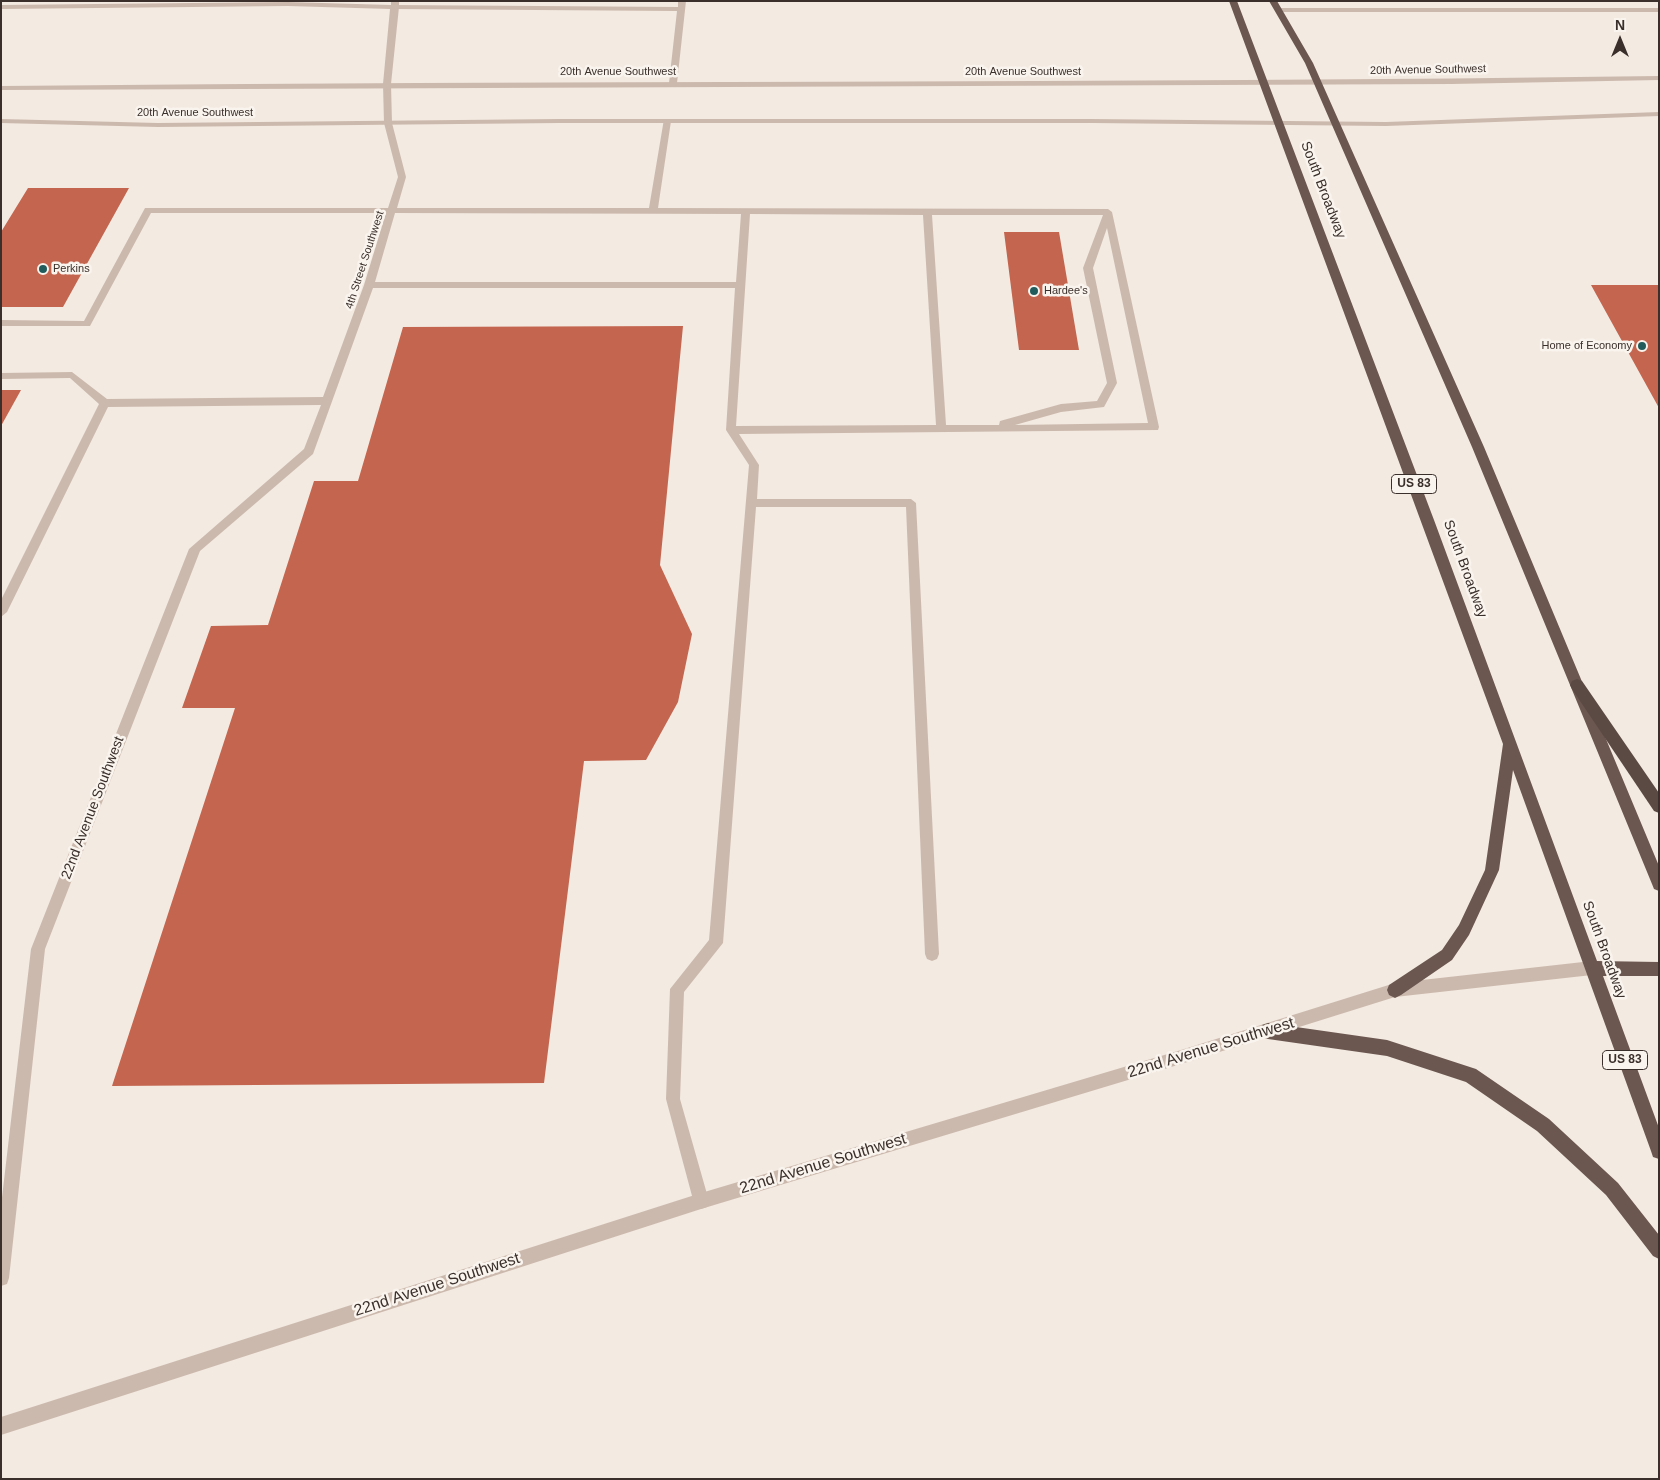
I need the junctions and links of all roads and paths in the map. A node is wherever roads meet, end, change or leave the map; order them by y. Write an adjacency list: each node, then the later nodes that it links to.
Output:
1 (1233, 1): 12 (highway, South Broadway / US 83)
2 (395, 4): 3 (street); 8 (street); 14 (street)
3 (428, 4): 4 (street)
4 (495, 5): 5 (street)
5 (592, 5): 6 (street)
6 (682, 5): 11 (street)
7 (1276, 6): 9 (street); 13 (highway)
8 (1, 8)
9 (1659, 10)
10 (1659, 78): 13 (street, 20th Avenue Southwest)
11 (673, 83): 12 (street, 20th Avenue Southwest); 14 (street, 20th Avenue Southwest)
12 (1264, 83): 13 (street, 20th Avenue Southwest); 20 (highway, South Broadway / US 83)
13 (1318, 83): 21 (highway)
14 (387, 84): 15 (street, 20th Avenue Southwest); 19 (street)
15 (1, 88)
16 (1659, 114): 21 (street, 20th Avenue Southwest)
17 (1, 121): 19 (street, 20th Avenue Southwest)
18 (667, 121): 19 (street, 20th Avenue Southwest); 20 (street, 20th Avenue Southwest); 23 (street)
19 (388, 122): 22 (street, 4th Street Southwest)
20 (1279, 123): 21 (street, 20th Avenue Southwest); 39 (highway, South Broadway / US 83)
21 (1336, 124): 38 (highway)
22 (392, 210): 23 (street); 27 (street, 4th Street Southwest); 29 (street)
23 (653, 211): 24 (street)
24 (746, 211): 25 (street); 28 (street)
25 (927, 212): 26 (street); 33 (street)
26 (1108, 212): 34 (street); 34 (street)
27 (370, 285): 28 (street); 31 (street, 4th Street Southwest)
28 (740, 285): 35 (street)
29 (1, 323)
30 (1, 376): 32 (street)
31 (327, 401): 32 (street); 50 (street, 22nd Avenue Southwest)
32 (105, 403): 37 (street)
33 (941, 429): 34 (street); 35 (street)
34 (985, 429)
35 (731, 430): 36 (street)
36 (751, 503): 42 (street); 48 (street)
37 (1, 612)
38 (1577, 685): 40 (highway); 41 (highway)
39 (1510, 743): 43 (highway, South Broadway / US 83); 45 (highway)
40 (1659, 806)
41 (1659, 884)
42 (932, 954)
43 (1592, 968): 44 (highway, 22nd Avenue Southwest); 45 (street, 22nd Avenue Southwest); 47 (highway, South Broadway / US 83)
44 (1659, 970)
45 (1395, 990): 46 (street, 22nd Avenue Southwest)
46 (1268, 1031): 48 (street, 22nd Avenue Southwest); 49 (highway)
47 (1659, 1151)
48 (701, 1201): 51 (street, 22nd Avenue Southwest)
49 (1659, 1250)
50 (1, 1278)
51 (1, 1426)

